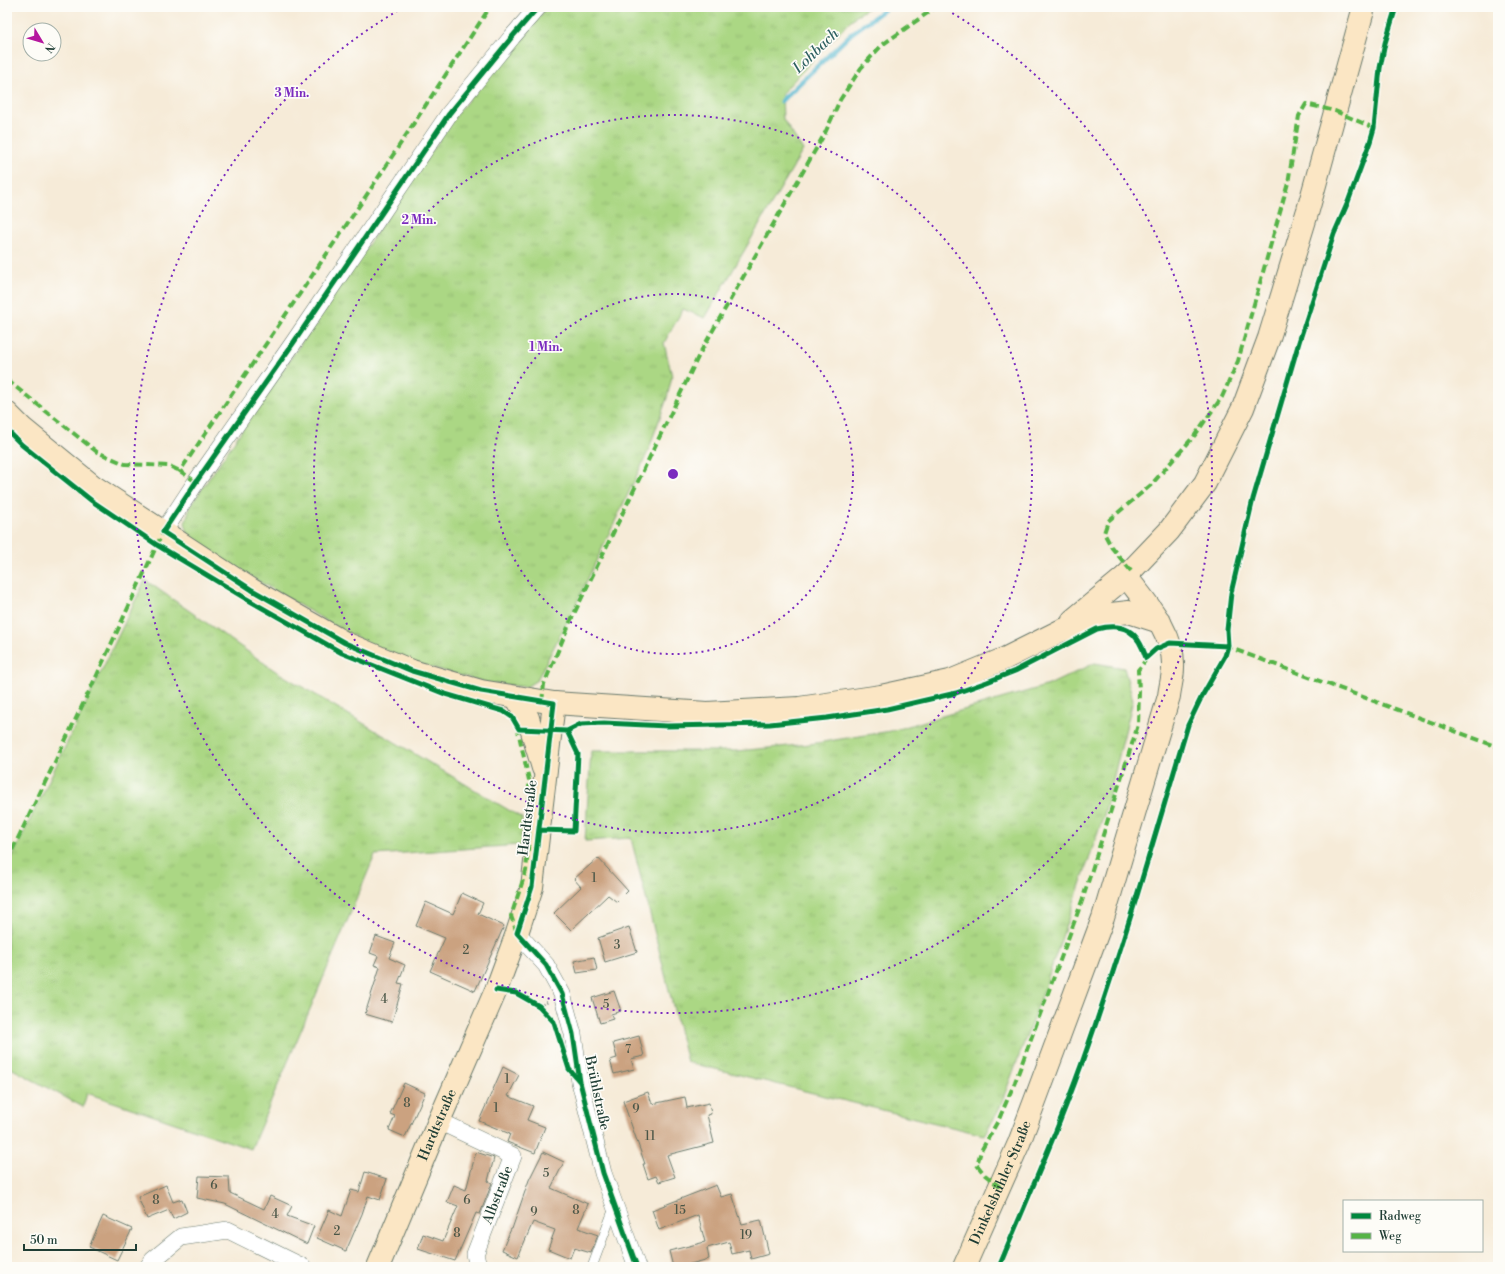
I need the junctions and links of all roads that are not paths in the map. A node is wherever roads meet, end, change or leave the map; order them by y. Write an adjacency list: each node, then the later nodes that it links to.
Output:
1 (538, 7): 4 (street)
2 (1364, 7): 5 (main road)
3 (7, 413): 4 (main road)
4 (163, 532): 8 (main road)
5 (1126, 576): 6 (main road, Dinkelsbühler Straße); 7 (main road)
6 (1160, 622): 7 (main road); 20 (main road, Dinkelsbühler Straße)
7 (1060, 631): 9 (main road)
8 (516, 697): 9 (main road); 10 (main road)
9 (554, 703): 10 (main road, Hardtstraße)
10 (546, 776): 11 (main road, Hardtstraße)
11 (517, 933): 12 (main road, Hardtstraße); 13 (street, Brühlstraße)
12 (439, 1121): 16 (main road, Hardtstraße); 17 (street, Albstraße)
13 (615, 1207): 18 (lane); 19 (street, Brühlstraße)
14 (148, 1267): 15 (street)
15 (303, 1267)
16 (378, 1267)
17 (478, 1267)
18 (592, 1267)
19 (637, 1267)
20 (964, 1267)

